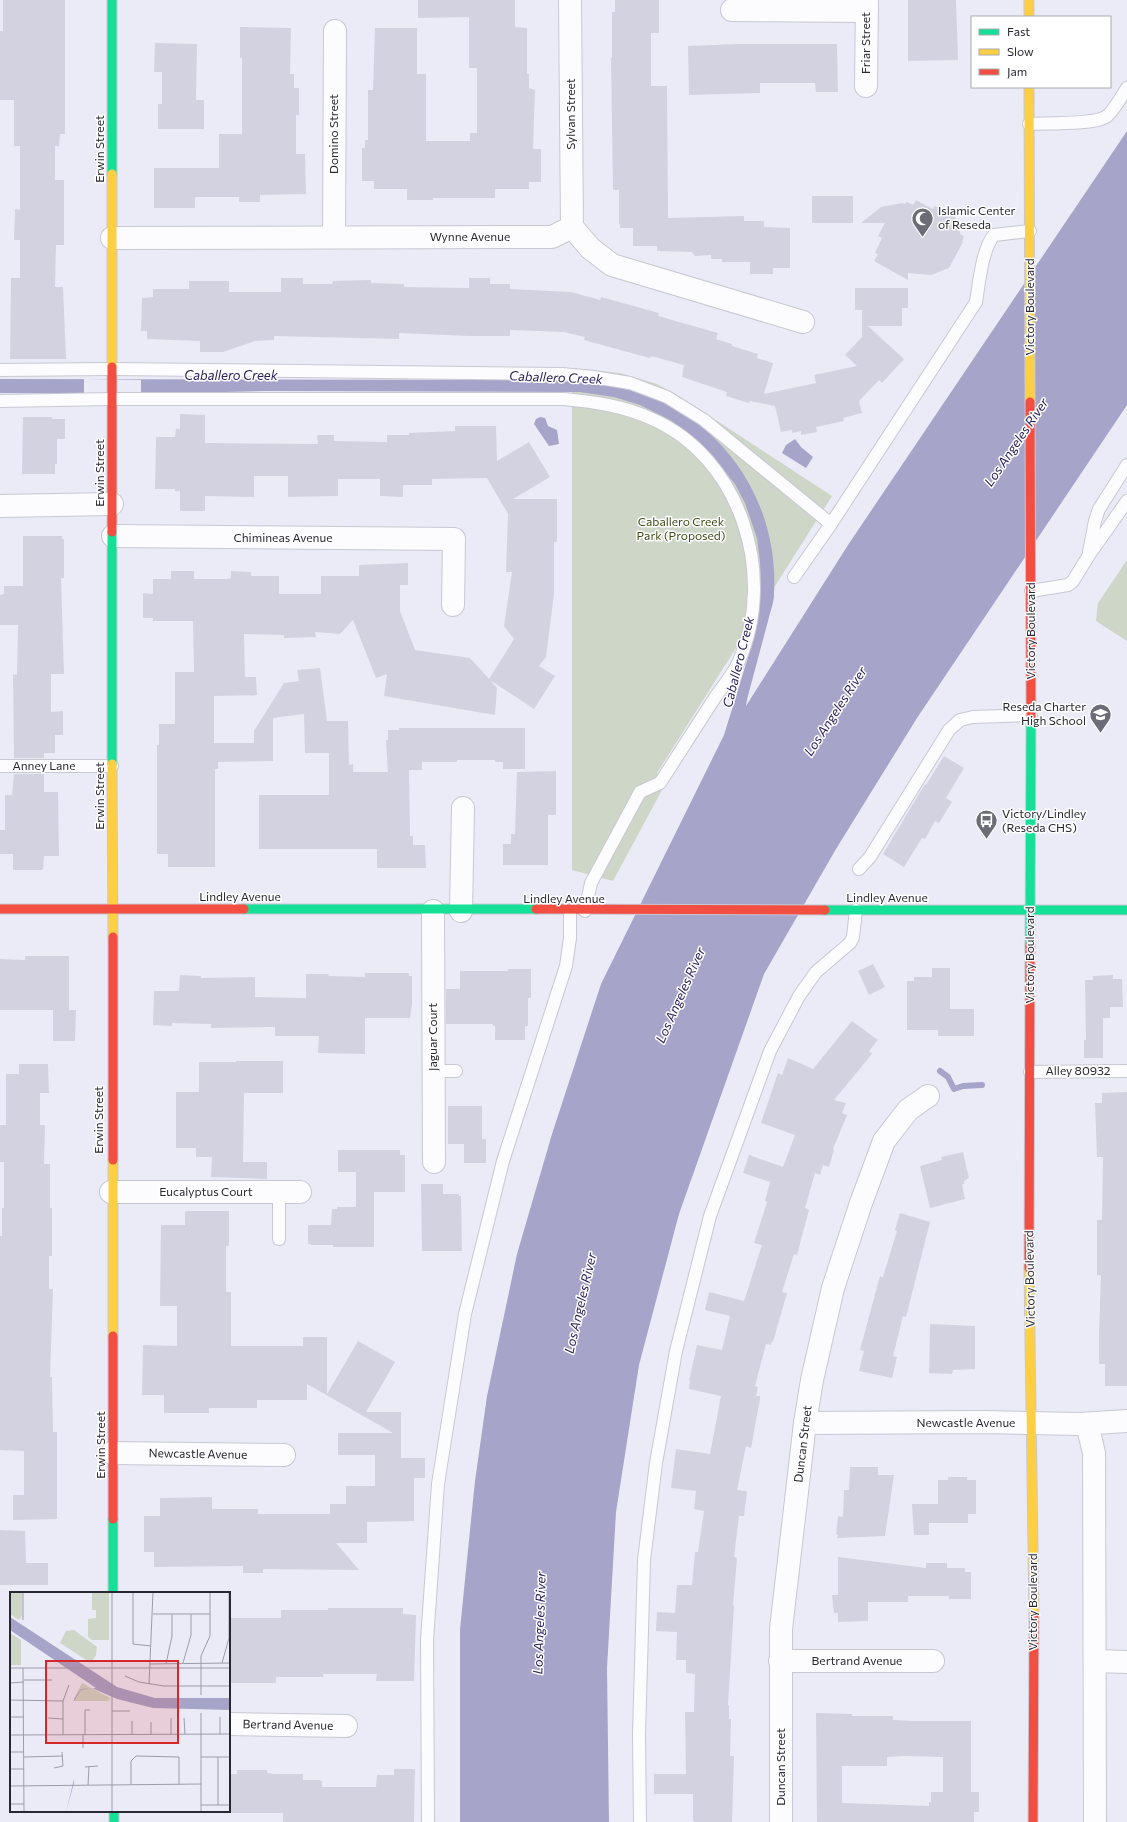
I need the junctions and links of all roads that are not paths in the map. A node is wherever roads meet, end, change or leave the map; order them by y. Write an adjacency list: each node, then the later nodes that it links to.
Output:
1 (112, 0): 15 (main road, Erwin Street)
2 (570, 0): 12 (street, Sylvan Street)
3 (1029, 0): 6 (main road)
4 (866, 6): 5 (street); 8 (street, Friar Street)
5 (732, 10)
6 (1029, 16)
7 (335, 31): 14 (street, Domino Street)
8 (866, 86)
9 (1029, 88): 11 (main road, Victory Boulevard)
10 (1127, 88): 11 (lane)
11 (1029, 124): 13 (main road, Victory Boulevard)
12 (572, 227): 14 (street, Wynne Avenue); 16 (street)
13 (1030, 231): 25 (lane); 29 (main road, Victory Boulevard)
14 (334, 237): 15 (street, Wynne Avenue)
15 (112, 238): 18 (main road, Erwin Street)
16 (803, 322)
17 (0, 370): 18 (lane)
18 (112, 375): 19 (main road, Erwin Street); 25 (lane)
19 (112, 396): 20 (lane); 23 (main road, Erwin Street); 44 (lane)
20 (0, 401)
21 (1127, 465): 27 (lane)
22 (1127, 501): 27 (lane)
23 (112, 504): 24 (street); 26 (main road, Erwin Street)
24 (0, 506)
25 (831, 524): 28 (lane)
26 (113, 536): 30 (street, Chimineas Avenue); 33 (main road, Erwin Street)
27 (1089, 555): 29 (lane)
28 (794, 577)
29 (1031, 591): 31 (main road, Victory Boulevard)
30 (453, 605)
31 (1031, 715): 35 (lane); 39 (main road, Victory Boulevard)
32 (0, 766): 33 (lane, Anney Lane)
33 (112, 766): 37 (main road, Erwin Street)
34 (462, 808): 42 (street)
35 (859, 869)
36 (0, 909): 37 (main road, Lindley Avenue)
37 (112, 909): 41 (main road, Lindley Avenue); 51 (main road, Erwin Street)
38 (851, 910): 39 (main road, Lindley Avenue); 44 (main road, Lindley Avenue); 69 (lane)
39 (1030, 910): 40 (main road, Lindley Avenue); 48 (main road, Victory Boulevard)
40 (1127, 910)
41 (433, 911): 42 (main road, Lindley Avenue); 45 (street, Jaguar Court)
42 (461, 911): 43 (main road, Lindley Avenue)
43 (570, 911): 44 (main road, Lindley Avenue); 68 (lane)
44 (588, 911)
45 (434, 1071): 46 (lane); 50 (street, Jaguar Court)
46 (456, 1071)
47 (1127, 1071): 48 (lane, Alley 80932)
48 (1030, 1072): 57 (main road, Victory Boulevard)
49 (928, 1096): 56 (street, Duncan Street)
50 (434, 1162)
51 (112, 1192): 52 (street, Eucalyptus Court); 59 (main road, Erwin Street)
52 (279, 1192): 53 (street, Eucalyptus Court); 54 (lane)
53 (300, 1192)
54 (279, 1239)
55 (1127, 1421): 58 (street, Newcastle Avenue)
56 (805, 1423): 57 (street, Newcastle Avenue); 62 (street, Duncan Street)
57 (1032, 1423): 58 (street, Newcastle Avenue); 71 (main road, Victory Boulevard)
58 (1087, 1424): 64 (street)
59 (112, 1453): 60 (street, Newcastle Avenue); 61 (main road, Erwin Street)
60 (284, 1455)
61 (113, 1592)
62 (780, 1661): 63 (street, Bertrand Avenue); 70 (street, Duncan Street)
63 (933, 1661)
64 (1095, 1662): 65 (street); 72 (street)
65 (1127, 1662)
66 (230, 1724): 67 (street, Bertrand Avenue)
67 (346, 1726)
68 (428, 1822)
69 (640, 1822)
70 (781, 1822)
71 (1033, 1822)
72 (1095, 1822)

